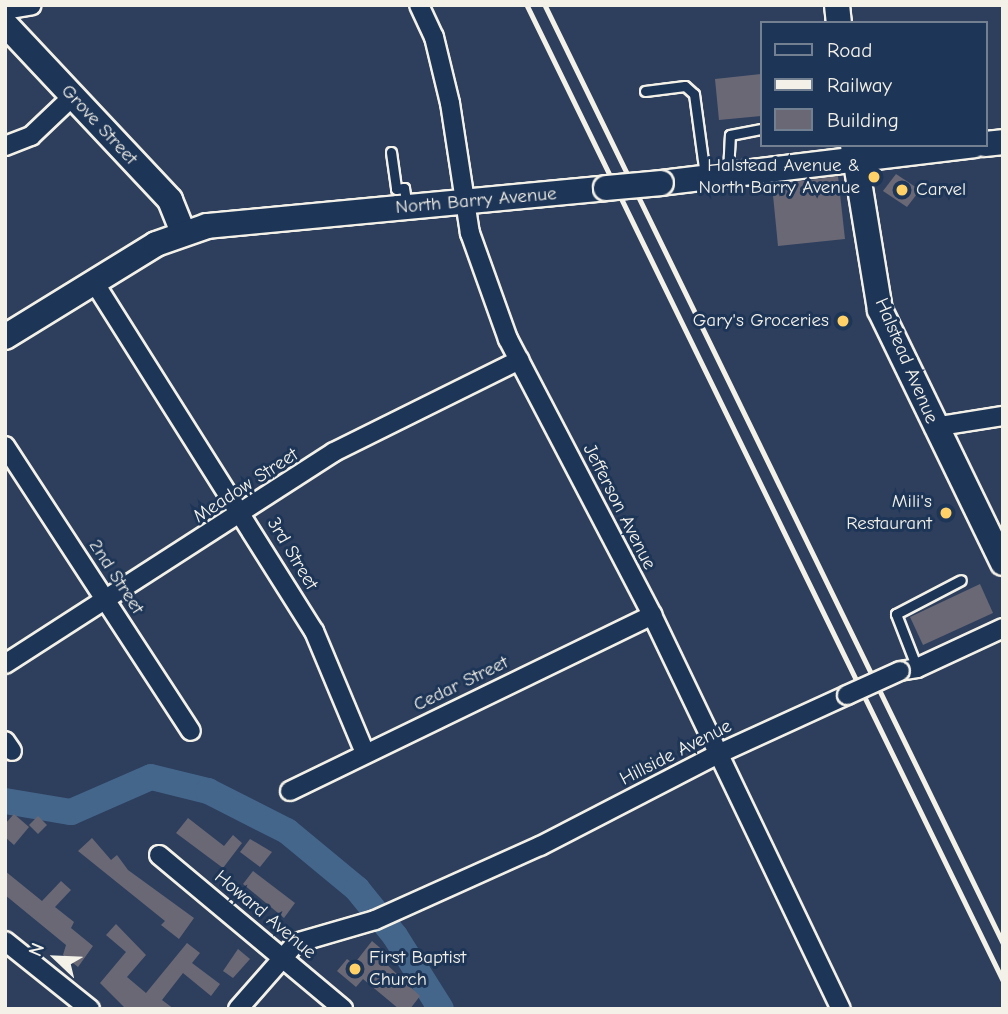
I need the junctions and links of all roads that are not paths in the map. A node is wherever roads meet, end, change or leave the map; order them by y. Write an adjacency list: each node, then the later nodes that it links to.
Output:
1 (32, 5): 3 (street)
2 (419, 5): 13 (street, Jefferson Avenue)
3 (5, 10)
4 (5, 24): 6 (street, Grove Street)
5 (645, 91): 12 (lane)
6 (72, 97): 8 (street); 15 (street, Grove Street)
7 (760, 128): 12 (lane)
8 (5, 146)
9 (934, 147): 10 (street, North Barry Avenue)
10 (854, 151): 12 (street, North Barry Avenue); 20 (street, Halstead Avenue)
11 (391, 152): 14 (lane)
12 (717, 175): 13 (street, North Barry Avenue, bridge)
13 (465, 203): 14 (street, North Barry Avenue); 18 (street, Jefferson Avenue)
14 (407, 207): 15 (street, North Barry Avenue)
15 (183, 232): 16 (street, North Barry Avenue)
16 (94, 282): 17 (street, North Barry Avenue); 22 (street, 3rd Street)
17 (5, 337)
18 (519, 360): 22 (street, Meadow Street); 26 (street, Jefferson Avenue)
19 (1003, 416): 20 (street)
20 (934, 428): 23 (street, Halstead Avenue)
21 (5, 446): 25 (street, 2nd Street)
22 (243, 514): 25 (street, Meadow Street); 31 (street, 3rd Street)
23 (1003, 563)
24 (961, 580): 29 (lane)
25 (106, 601): 28 (street, Meadow Street); 30 (street, 2nd Street)
26 (652, 615): 31 (street, Cedar Street); 32 (street, Jefferson Avenue)
27 (1003, 628): 29 (street, Hillside Avenue)
28 (5, 664)
29 (909, 670): 32 (street, Hillside Avenue, bridge)
30 (191, 731)
31 (365, 753): 33 (street, Cedar Street)
32 (716, 755): 36 (street, Hillside Avenue); 40 (street, Jefferson Avenue)
33 (289, 791)
34 (159, 855): 36 (street, Howard Avenue)
35 (5, 941): 37 (street)
36 (281, 956): 38 (street); 39 (street, Howard Avenue)
37 (90, 1009)
38 (238, 1009)
39 (343, 1009)
40 (841, 1009)

